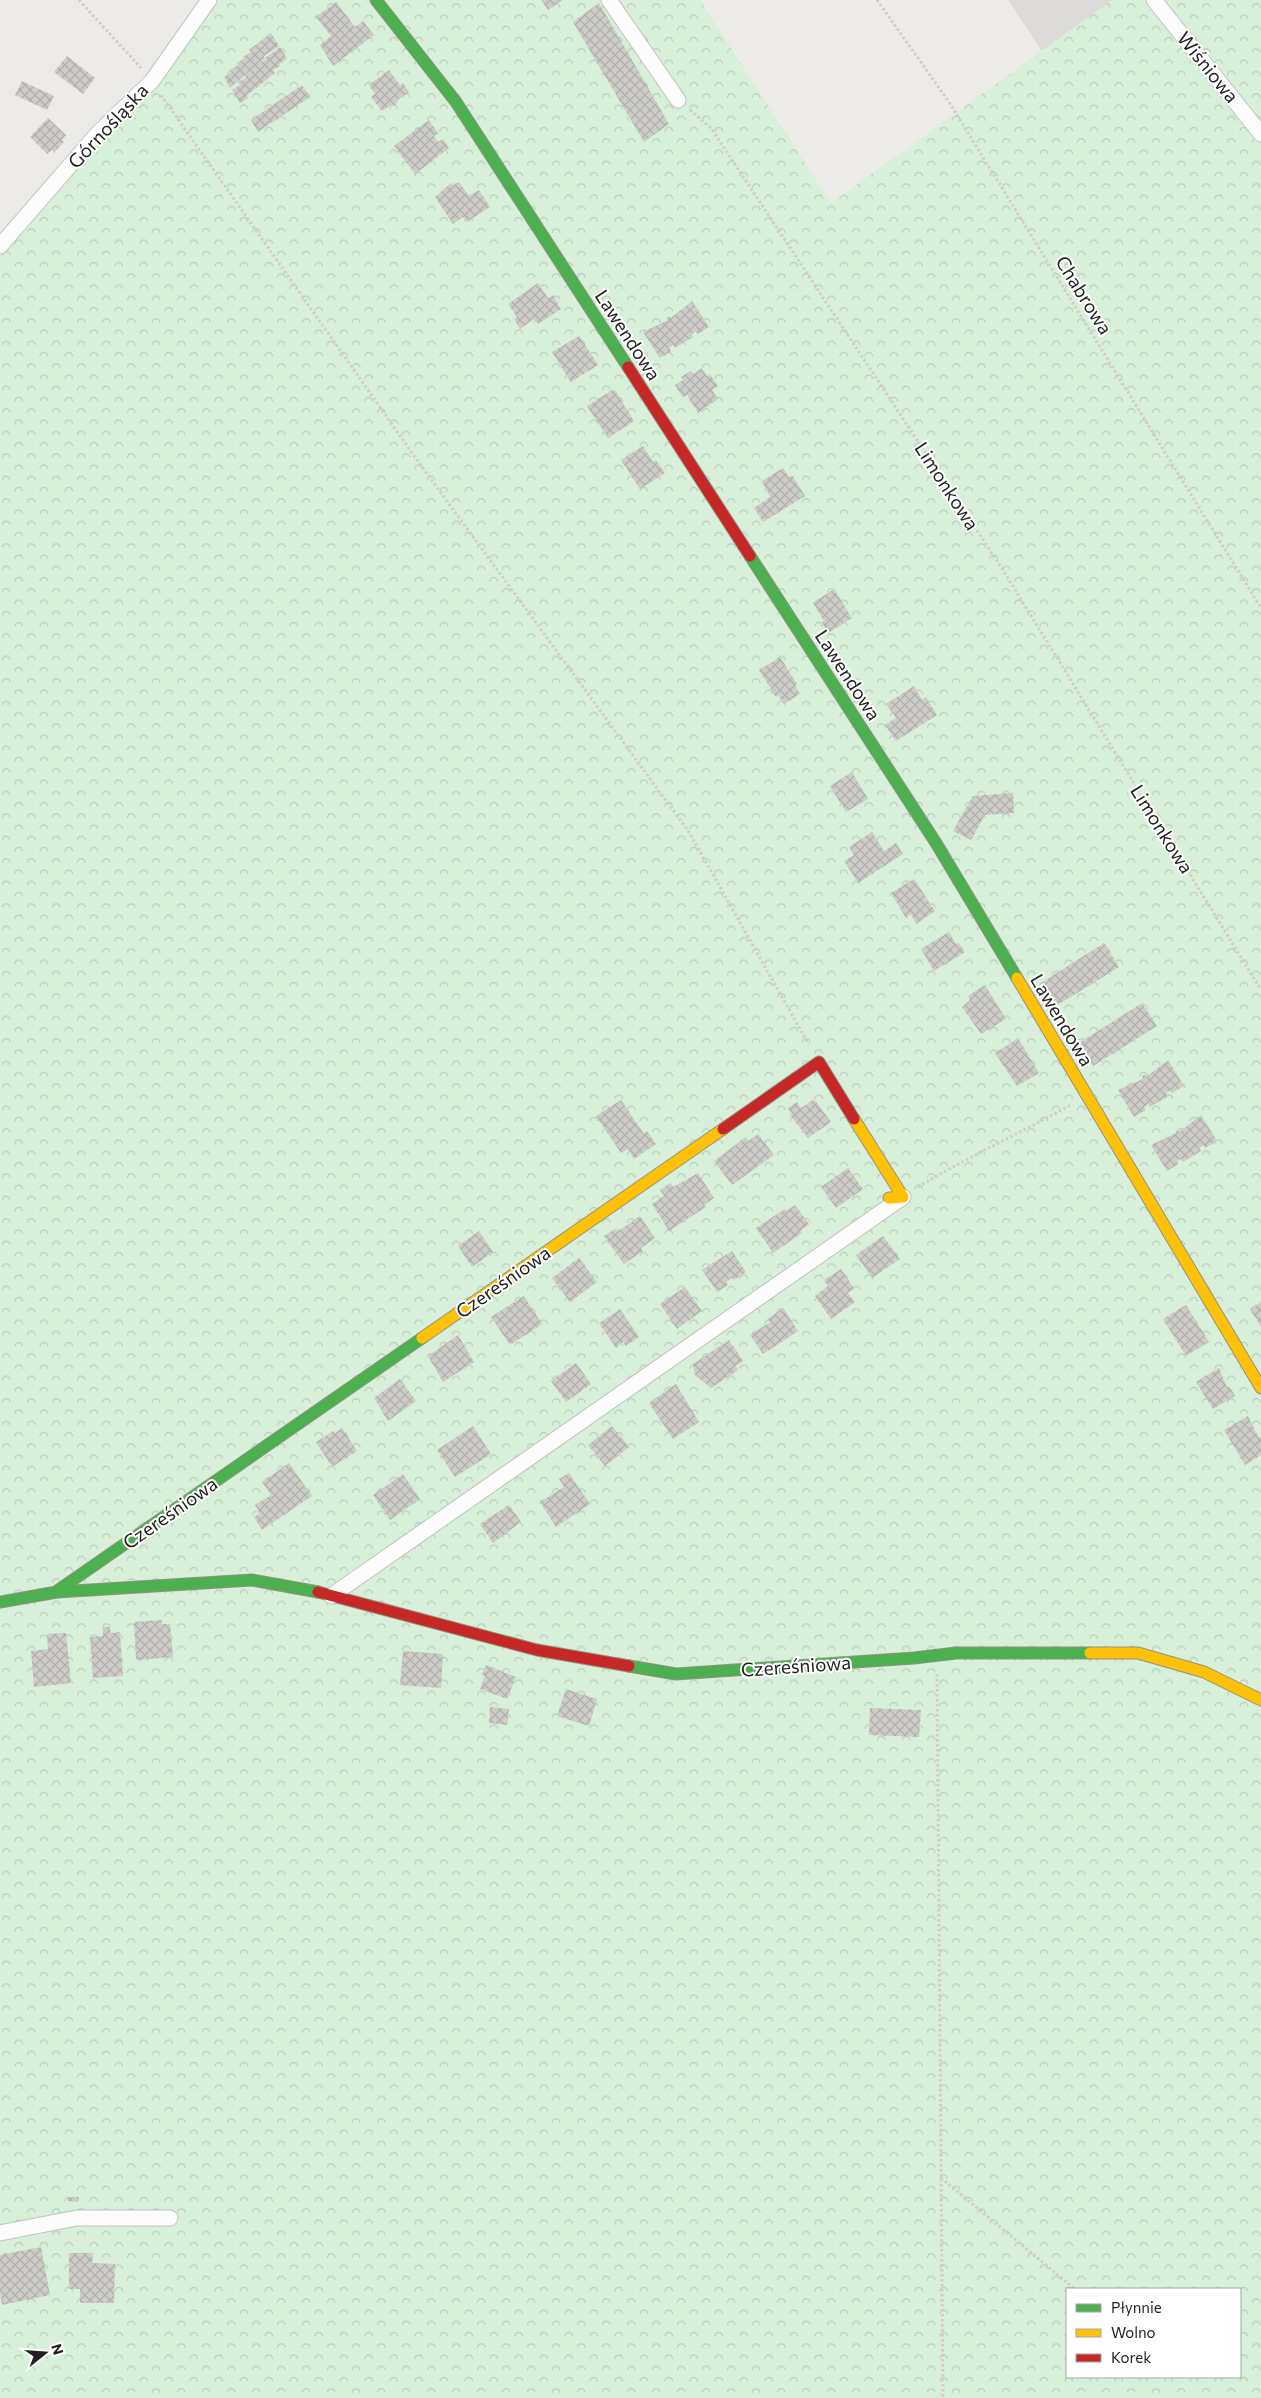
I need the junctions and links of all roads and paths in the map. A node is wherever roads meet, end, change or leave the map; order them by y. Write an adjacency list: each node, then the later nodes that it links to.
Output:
1 (79, 0): 7 (path)
2 (210, 0): 7 (street, Górnośląska)
3 (376, 0): 14 (street, Lawendowa)
4 (609, 0): 8 (street)
5 (877, 0): 11 (path, Chabrowa)
6 (1154, 0): 9 (street, Wiśniowa)
7 (152, 81): 10 (street, Górnośląska); 13 (path)
8 (678, 100): 12 (path, Limonkowa)
9 (1261, 134)
10 (0, 246)
11 (1261, 608)
12 (1261, 990)
13 (818, 1062): 15 (street); 17 (street, Czereśniowa)
14 (1087, 1096): 15 (path); 16 (street, Lawendowa)
15 (896, 1198): 18 (street)
16 (1261, 1388)
17 (57, 1592): 18 (street, Czereśniowa); 19 (street, Czereśniowa)
18 (331, 1596): 20 (street, Czereśniowa)
19 (0, 1602)
20 (937, 1656): 21 (street, Czereśniowa); 22 (path)
21 (1261, 1700)
22 (941, 2178): 25 (path); 26 (path)
23 (170, 2218): 24 (street)
24 (0, 2232)
25 (1074, 2288)
26 (944, 2398)

